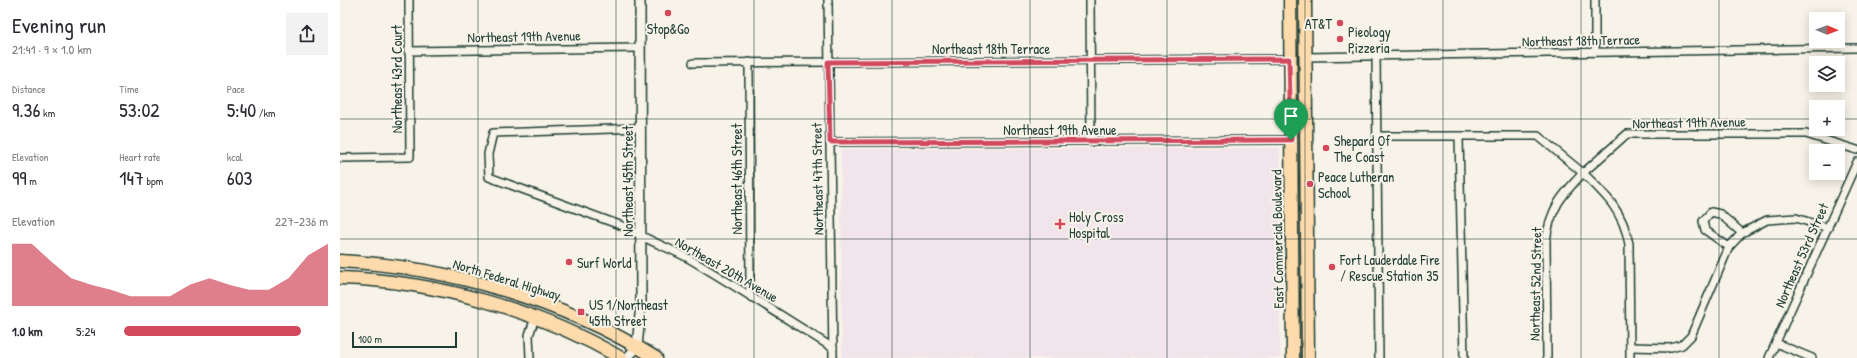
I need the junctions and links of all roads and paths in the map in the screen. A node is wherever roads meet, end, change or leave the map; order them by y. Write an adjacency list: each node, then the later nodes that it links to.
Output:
1 (409, 0): 10 (street, Northeast 43rd Court)
2 (640, 0): 8 (street, Northeast 45th Street)
3 (828, 0): 17 (street, Northeast 47th Street)
4 (1090, 0): 15 (street)
5 (1290, 0): 14 (main road, East Commercial Boulevard)
6 (1305, 0): 13 (main road, East Commercial Boulevard)
7 (1595, 0): 11 (street)
8 (640, 48): 10 (street, Northeast 19th Avenue); 19 (street, Northeast 45th Street)
9 (1857, 48): 11 (street, Northeast 18th Terrace)
10 (408, 51): 26 (street, Northeast 43rd Court)
11 (1595, 52): 12 (street, Northeast 18th Terrace)
12 (1376, 56): 13 (street, Northeast 18th Terrace); 20 (street)
13 (1305, 57): 34 (main road, East Commercial Boulevard)
14 (1289, 59): 15 (street, Northeast 18th Terrace); 22 (main road, East Commercial Boulevard)
15 (1090, 60): 17 (street, Northeast 18th Terrace); 24 (street)
16 (749, 62): 17 (street, Northeast 18th Terrace); 18 (street, Northeast 18th Terrace); 38 (street, Northeast 46th Street)
17 (828, 62): 23 (street, Northeast 47th Street)
18 (693, 63)
19 (641, 128): 32 (street, Northeast 45th Street); 32 (street, Northeast 20th Avenue)
20 (1377, 136): 21 (street); 52 (street)
21 (1460, 137): 28 (street); 53 (street)
22 (1291, 140): 24 (street, Northeast 19th Avenue); 29 (main road, East Commercial Boulevard)
23 (830, 142): 24 (street, Northeast 19th Avenue); 43 (street, Northeast 47th Street)
24 (1091, 142)
25 (1857, 150): 28 (street, Northeast 19th Avenue)
26 (340, 158)
27 (1857, 162): 30 (street, Northeast 53rd Street)
28 (1583, 173): 44 (street); 54 (street, Northeast 52nd Street)
29 (1292, 226): 34 (main road); 50 (main road, East Commercial Boulevard)
30 (1828, 228): 31 (street); 41 (street, Northeast 53rd Street)
31 (1742, 233): 33 (street); 33 (street)
32 (642, 237): 38 (street, Northeast 20th Avenue); 42 (street, Northeast 45th Street)
33 (1728, 247): 44 (street)
34 (1307, 253): 51 (main road, East Commercial Boulevard)
35 (340, 261): 37 (main road, North Federal Highway)
36 (340, 278): 39 (main road, North Federal Highway)
37 (476, 282): 39 (street); 42 (main road, North Federal Highway)
38 (750, 295): 43 (street, Northeast 20th Avenue)
39 (472, 298): 40 (main road, North Federal Highway)
40 (535, 318): 45 (street); 46 (main road, North Federal Highway)
41 (1776, 343): 56 (street, Northeast 53rd Street); 57 (street)
42 (637, 346): 47 (street); 48 (main road, North Federal Highway)
43 (833, 348): 49 (street, Northeast 47th Street)
44 (1630, 348): 55 (street)
45 (530, 358)
46 (621, 358)
47 (627, 358)
48 (656, 358)
49 (833, 358)
50 (1293, 358)
51 (1308, 358)
52 (1379, 358)
53 (1464, 358)
54 (1547, 358)
55 (1630, 358)
56 (1769, 358)
57 (1812, 358)

